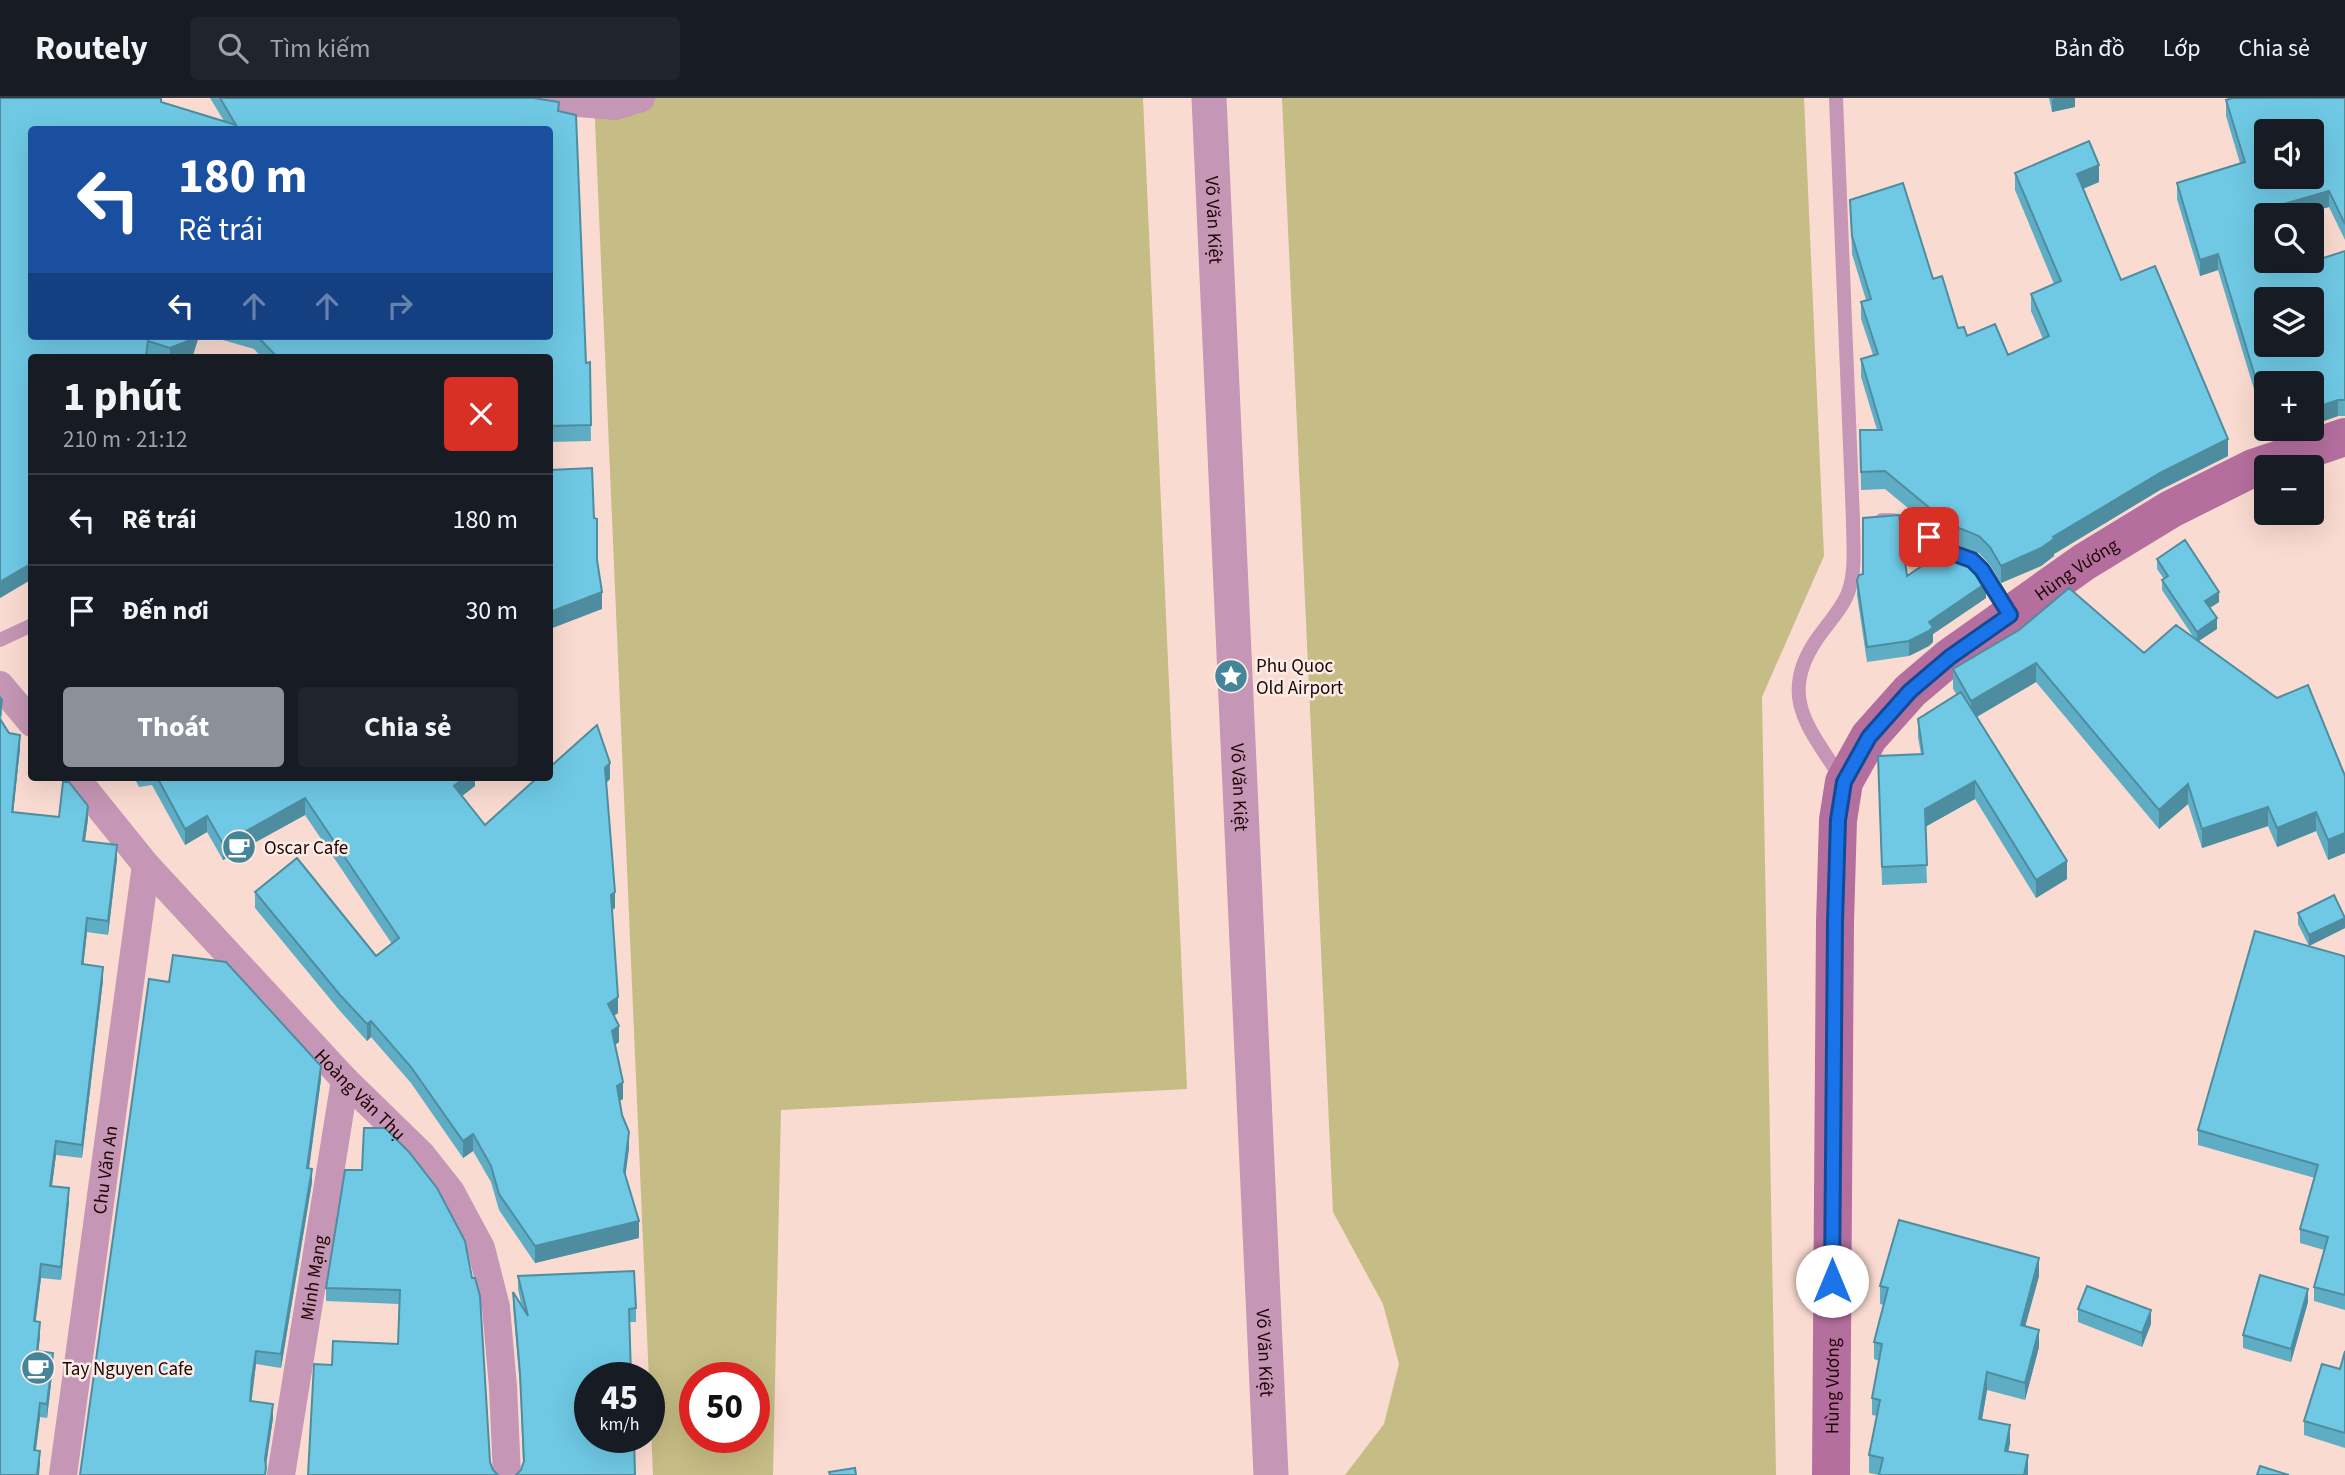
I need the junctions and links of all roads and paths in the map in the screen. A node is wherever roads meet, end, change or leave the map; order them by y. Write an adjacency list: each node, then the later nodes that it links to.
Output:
1 (640, 98): 4 (street)
2 (1209, 98): 19 (street, Võ Văn Kiệt)
3 (1836, 98): 6 (lane)
4 (532, 99)
5 (2345, 437): 7 (main road, Hùng Vương)
6 (1853, 520): 7 (lane); 13 (lane)
7 (2010, 615): 13 (main road, Hùng Vương)
8 (28, 627): 9 (lane)
9 (0, 640)
10 (0, 685): 11 (street)
11 (28, 718)
12 (78, 781): 14 (street, Hoàng Văn Thụ)
13 (1844, 782): 20 (main road, Hùng Vương)
14 (146, 865): 15 (street, Hoàng Văn Thụ); 16 (street, Chu Văn An)
15 (345, 1080): 17 (street, Minh Mạng); 18 (street, Hoàng Văn Thụ)
16 (63, 1475)
17 (281, 1475)
18 (507, 1475)
19 (1270, 1475)
20 (1830, 1475)

